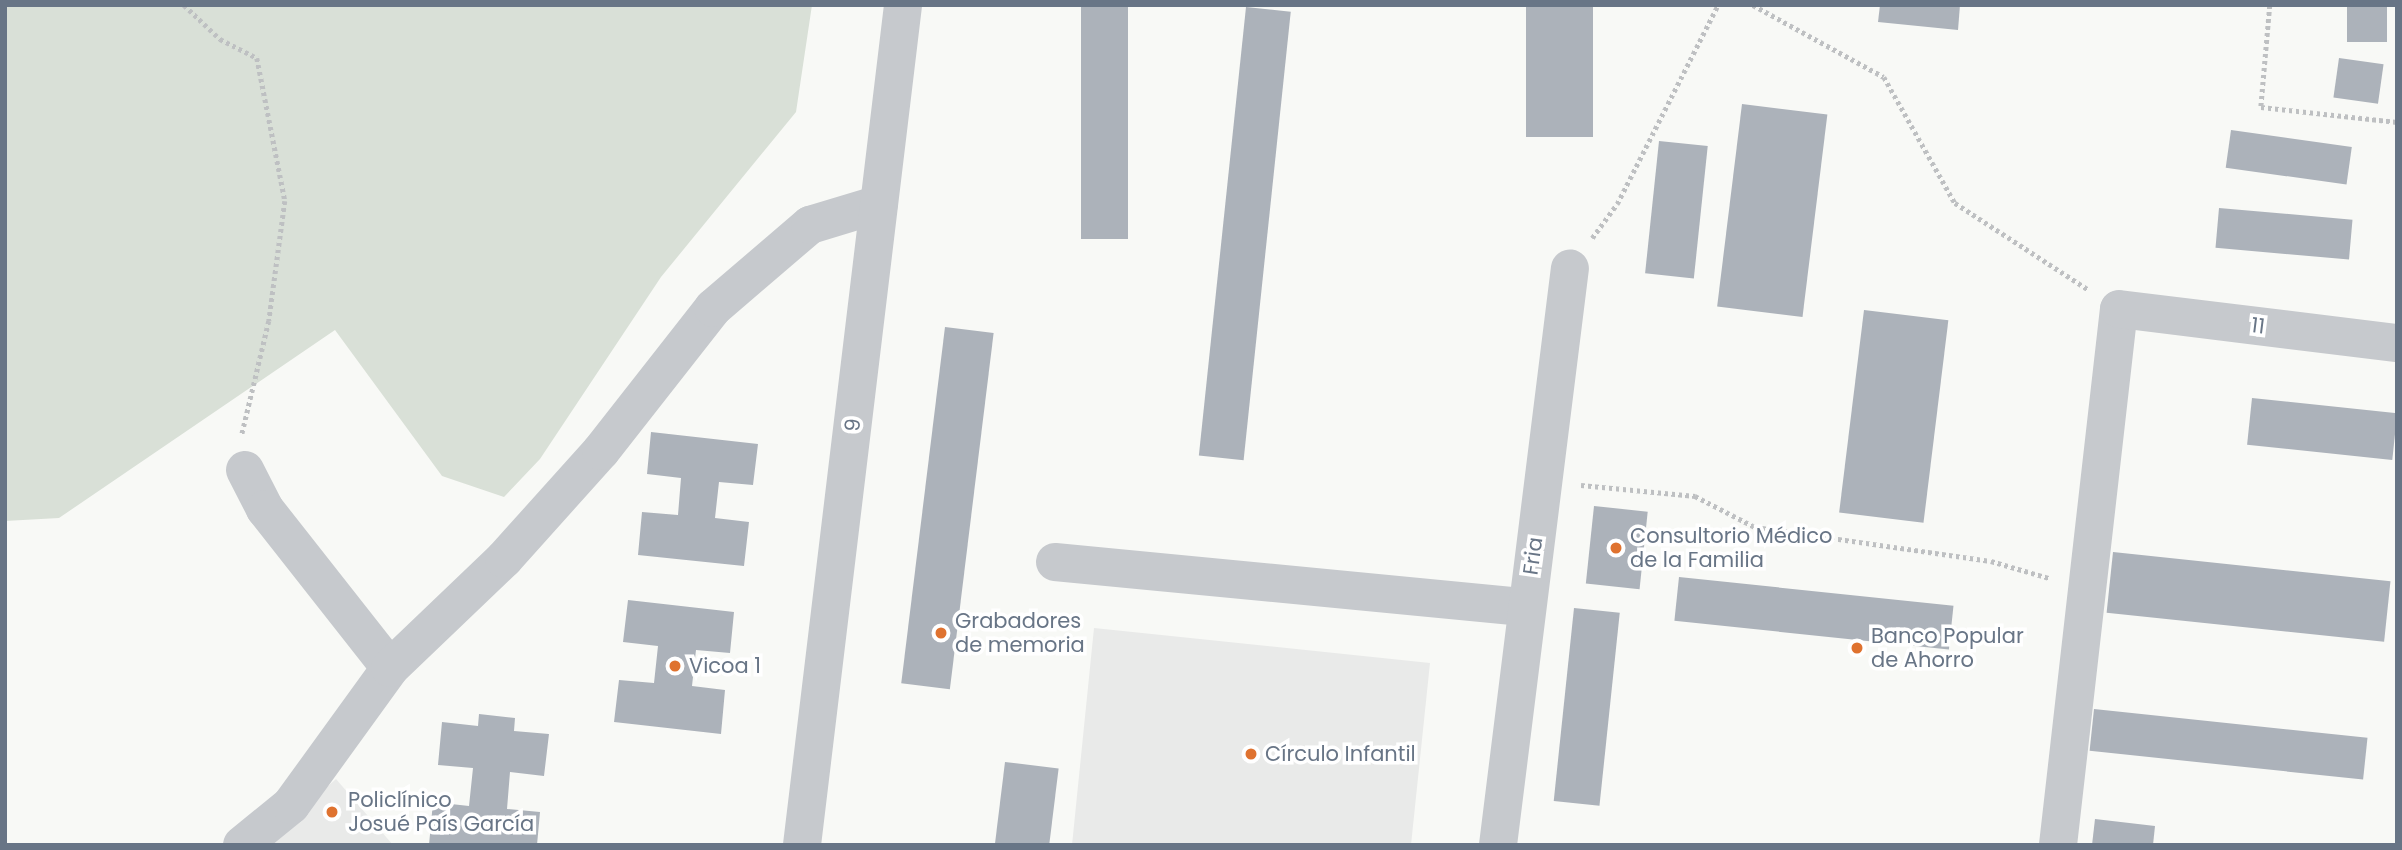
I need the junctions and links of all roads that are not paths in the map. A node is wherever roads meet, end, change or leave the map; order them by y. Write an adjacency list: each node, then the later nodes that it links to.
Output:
1 (903, 5): 2 (street, 9)
2 (879, 204): 8 (street); 10 (street, 9)
3 (1570, 268): 7 (street, Fria)
4 (2397, 343): 12 (street, 11)
5 (245, 470): 8 (street)
6 (1055, 562): 7 (street)
7 (1526, 607): 11 (street, Fria)
8 (390, 668): 9 (street)
9 (242, 845)
10 (802, 845)
11 (1499, 845)
12 (2058, 845)

